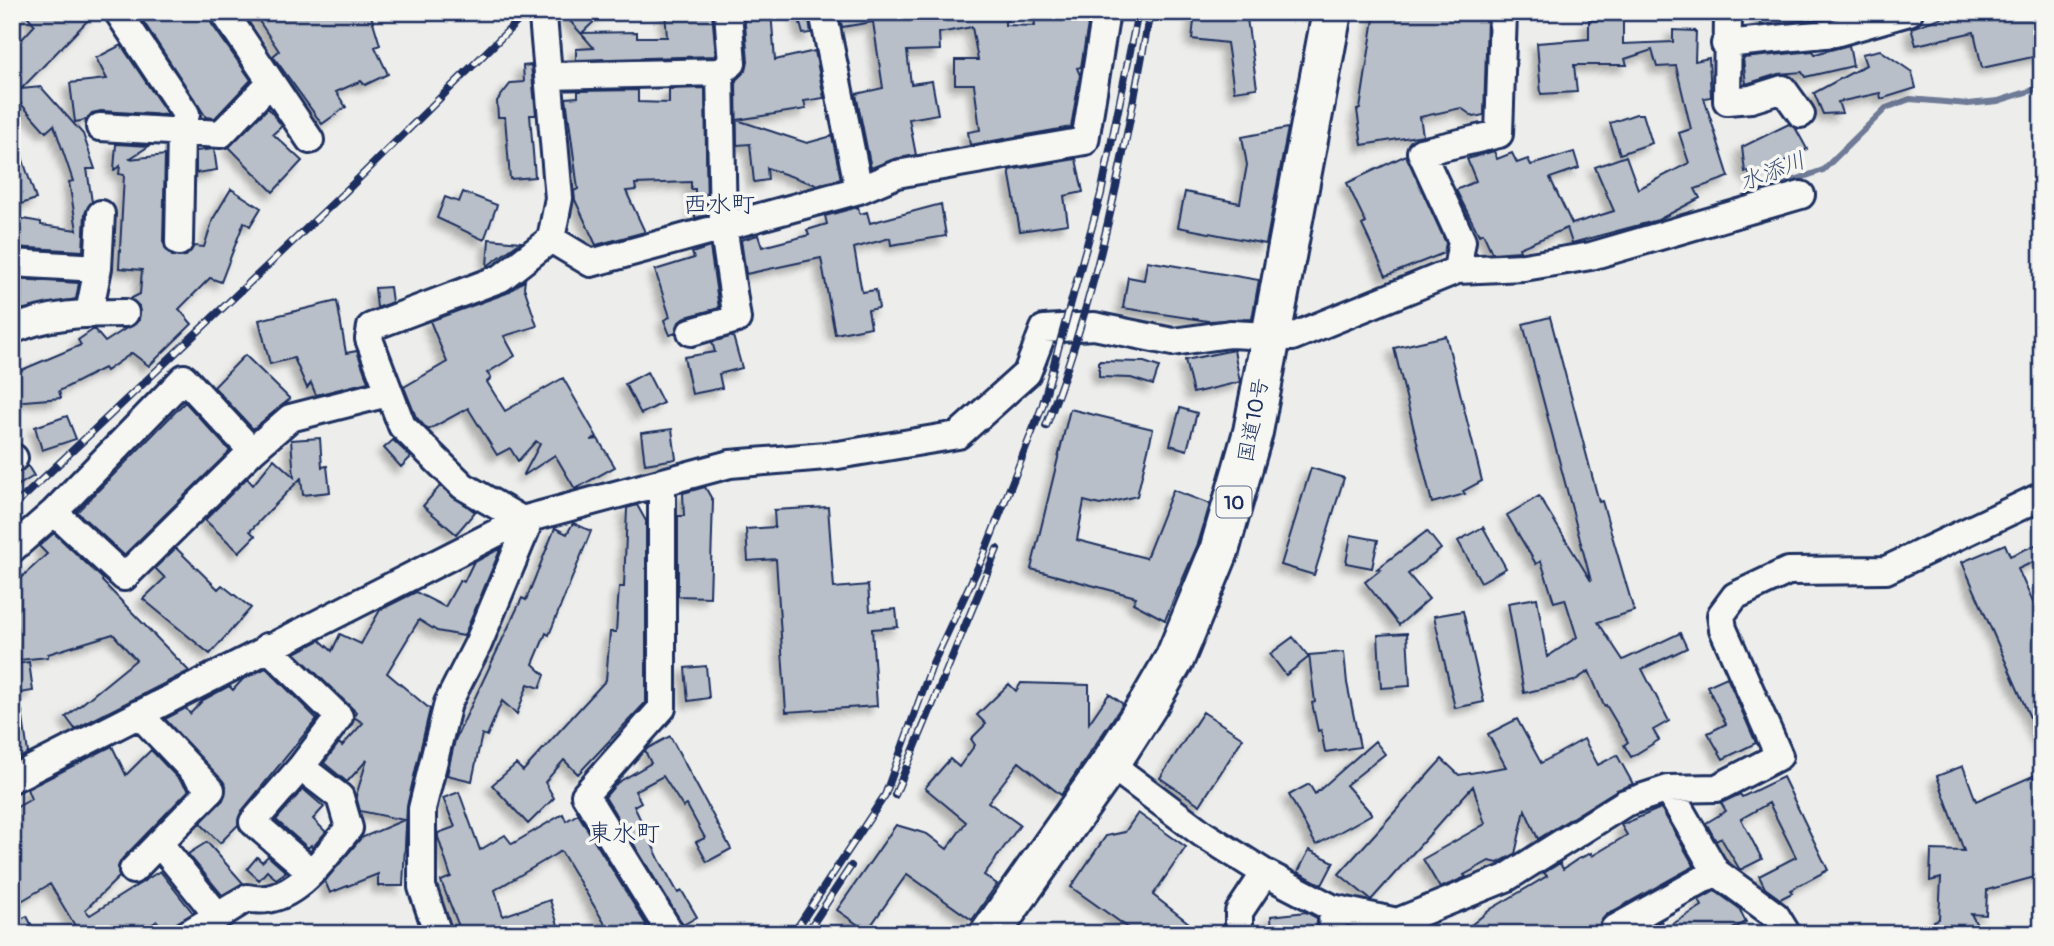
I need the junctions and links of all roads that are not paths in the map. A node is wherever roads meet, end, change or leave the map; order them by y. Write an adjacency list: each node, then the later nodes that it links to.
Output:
1 (118, 12): 18 (street)
2 (224, 12): 15 (street)
3 (547, 12): 14 (street)
4 (728, 12): 13 (street)
5 (823, 12): 20 (street)
6 (1106, 12): 20 (street)
7 (1332, 12): 33 (highway, 国道10号 / 10)
8 (1351, 12): 33 (highway, 国道10号 / 10)
9 (1503, 12): 28 (street)
10 (1728, 12): 12 (street)
11 (1909, 12): 12 (street)
12 (1725, 44): 16 (street)
13 (720, 72): 14 (street); 23 (street)
14 (548, 76): 24 (street)
15 (271, 82): 18 (street); 19 (street)
16 (1801, 114)
17 (100, 127): 18 (street)
18 (181, 131): 25 (street)
19 (310, 140)
20 (859, 190): 23 (street)
21 (1801, 195): 28 (street)
22 (101, 214): 27 (street)
23 (723, 225): 24 (street); 32 (street)
24 (551, 239): 34 (street)
25 (179, 242)
26 (12, 263): 27 (street)
27 (98, 268): 29 (street)
28 (1457, 270): 33 (street)
29 (89, 313): 30 (street); 31 (street)
30 (125, 313)
31 (12, 330)
32 (691, 332)
33 (1280, 337): 36 (street); 44 (highway, 国道10号 / 10)
34 (388, 393): 35 (street); 39 (street)
35 (252, 451): 38 (street); 38 (street)
36 (662, 482): 39 (street); 54 (street)
37 (2042, 496): 46 (street)
38 (54, 512): 40 (street)
39 (522, 520): 41 (street); 56 (street)
40 (12, 549)
41 (267, 647): 42 (street); 43 (street)
42 (139, 714): 45 (street); 47 (street)
43 (301, 767): 49 (street); 49 (street)
44 (1118, 770): 51 (street); 57 (highway, 国道10号 / 10); 58 (highway, 国道10号 / 10)
45 (12, 779)
46 (1668, 789): 50 (street); 53 (street)
47 (159, 843): 48 (street); 52 (street)
48 (133, 870)
49 (310, 871): 52 (street)
50 (1716, 872): 60 (street); 61 (street)
51 (1265, 873): 53 (street); 59 (street)
52 (218, 916): 55 (street)
53 (1333, 921)
54 (668, 929)
55 (187, 934)
56 (438, 934)
57 (990, 934)
58 (1015, 934)
59 (1239, 934)
60 (1617, 934)
61 (1787, 934)

